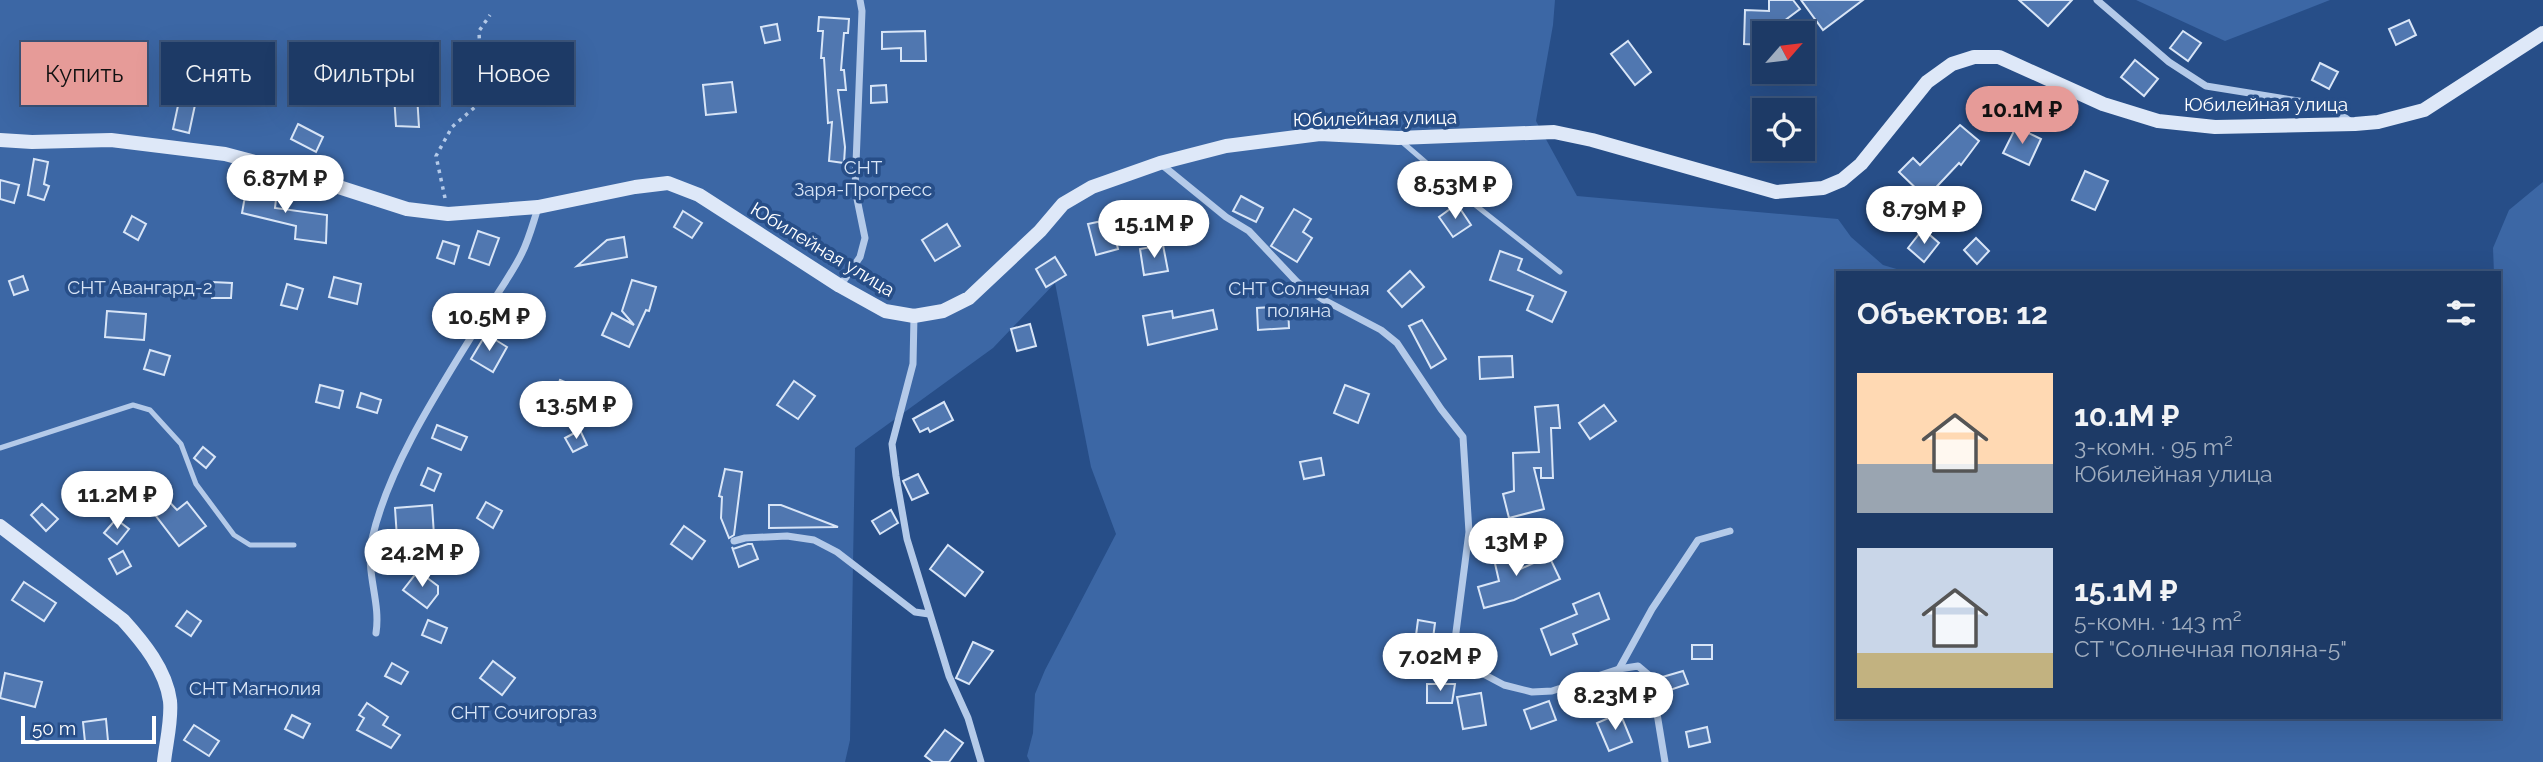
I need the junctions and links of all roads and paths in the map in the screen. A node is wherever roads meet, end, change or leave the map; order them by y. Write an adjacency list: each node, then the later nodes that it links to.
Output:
1 (860, 0): 12 (street)
2 (2097, 0): 5 (street)
3 (490, 15): 10 (path)
4 (2543, 33): 5 (street, Юбилейная улица)
5 (2355, 124): 6 (street, Юбилейная улица)
6 (1398, 138): 8 (street, Юбилейная улица); 11 (lane)
7 (0, 140): 10 (street, Юбилейная улица)
8 (1160, 163): 13 (street, Юбилейная улица); 21 (street)
9 (538, 207): 10 (street, Юбилейная улица); 12 (street, Юбилейная улица); 20 (street)
10 (448, 214)
11 (1560, 272)
12 (841, 286): 13 (street, Юбилейная улица)
13 (914, 316): 19 (street)
14 (0, 449): 18 (lane)
15 (0, 526): 22 (street)
16 (1730, 531): 21 (street)
17 (734, 541): 19 (street)
18 (294, 545)
19 (929, 614): 23 (street)
20 (376, 633)
21 (1619, 669): 24 (street)
22 (164, 762)
23 (981, 762)
24 (1665, 762)

